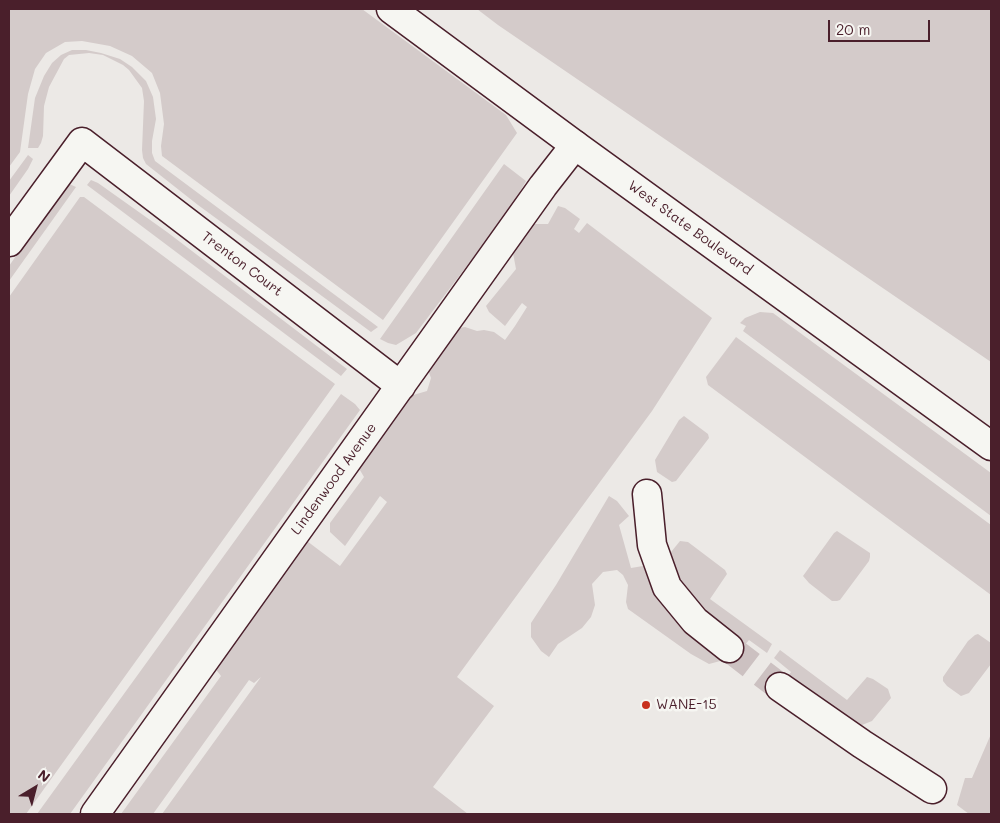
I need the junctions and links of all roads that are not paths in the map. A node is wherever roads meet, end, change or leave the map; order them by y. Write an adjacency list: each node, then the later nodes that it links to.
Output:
1 (391, 9): 2 (street, West State Boulevard)
2 (575, 145): 4 (street, Lindenwood Avenue); 5 (street, West State Boulevard)
3 (9, 242): 4 (street, Trenton Court)
4 (401, 386): 10 (street, Lindenwood Avenue)
5 (991, 446)
6 (647, 494): 7 (street)
7 (729, 648)
8 (780, 687): 9 (street)
9 (932, 790)
10 (95, 814)

